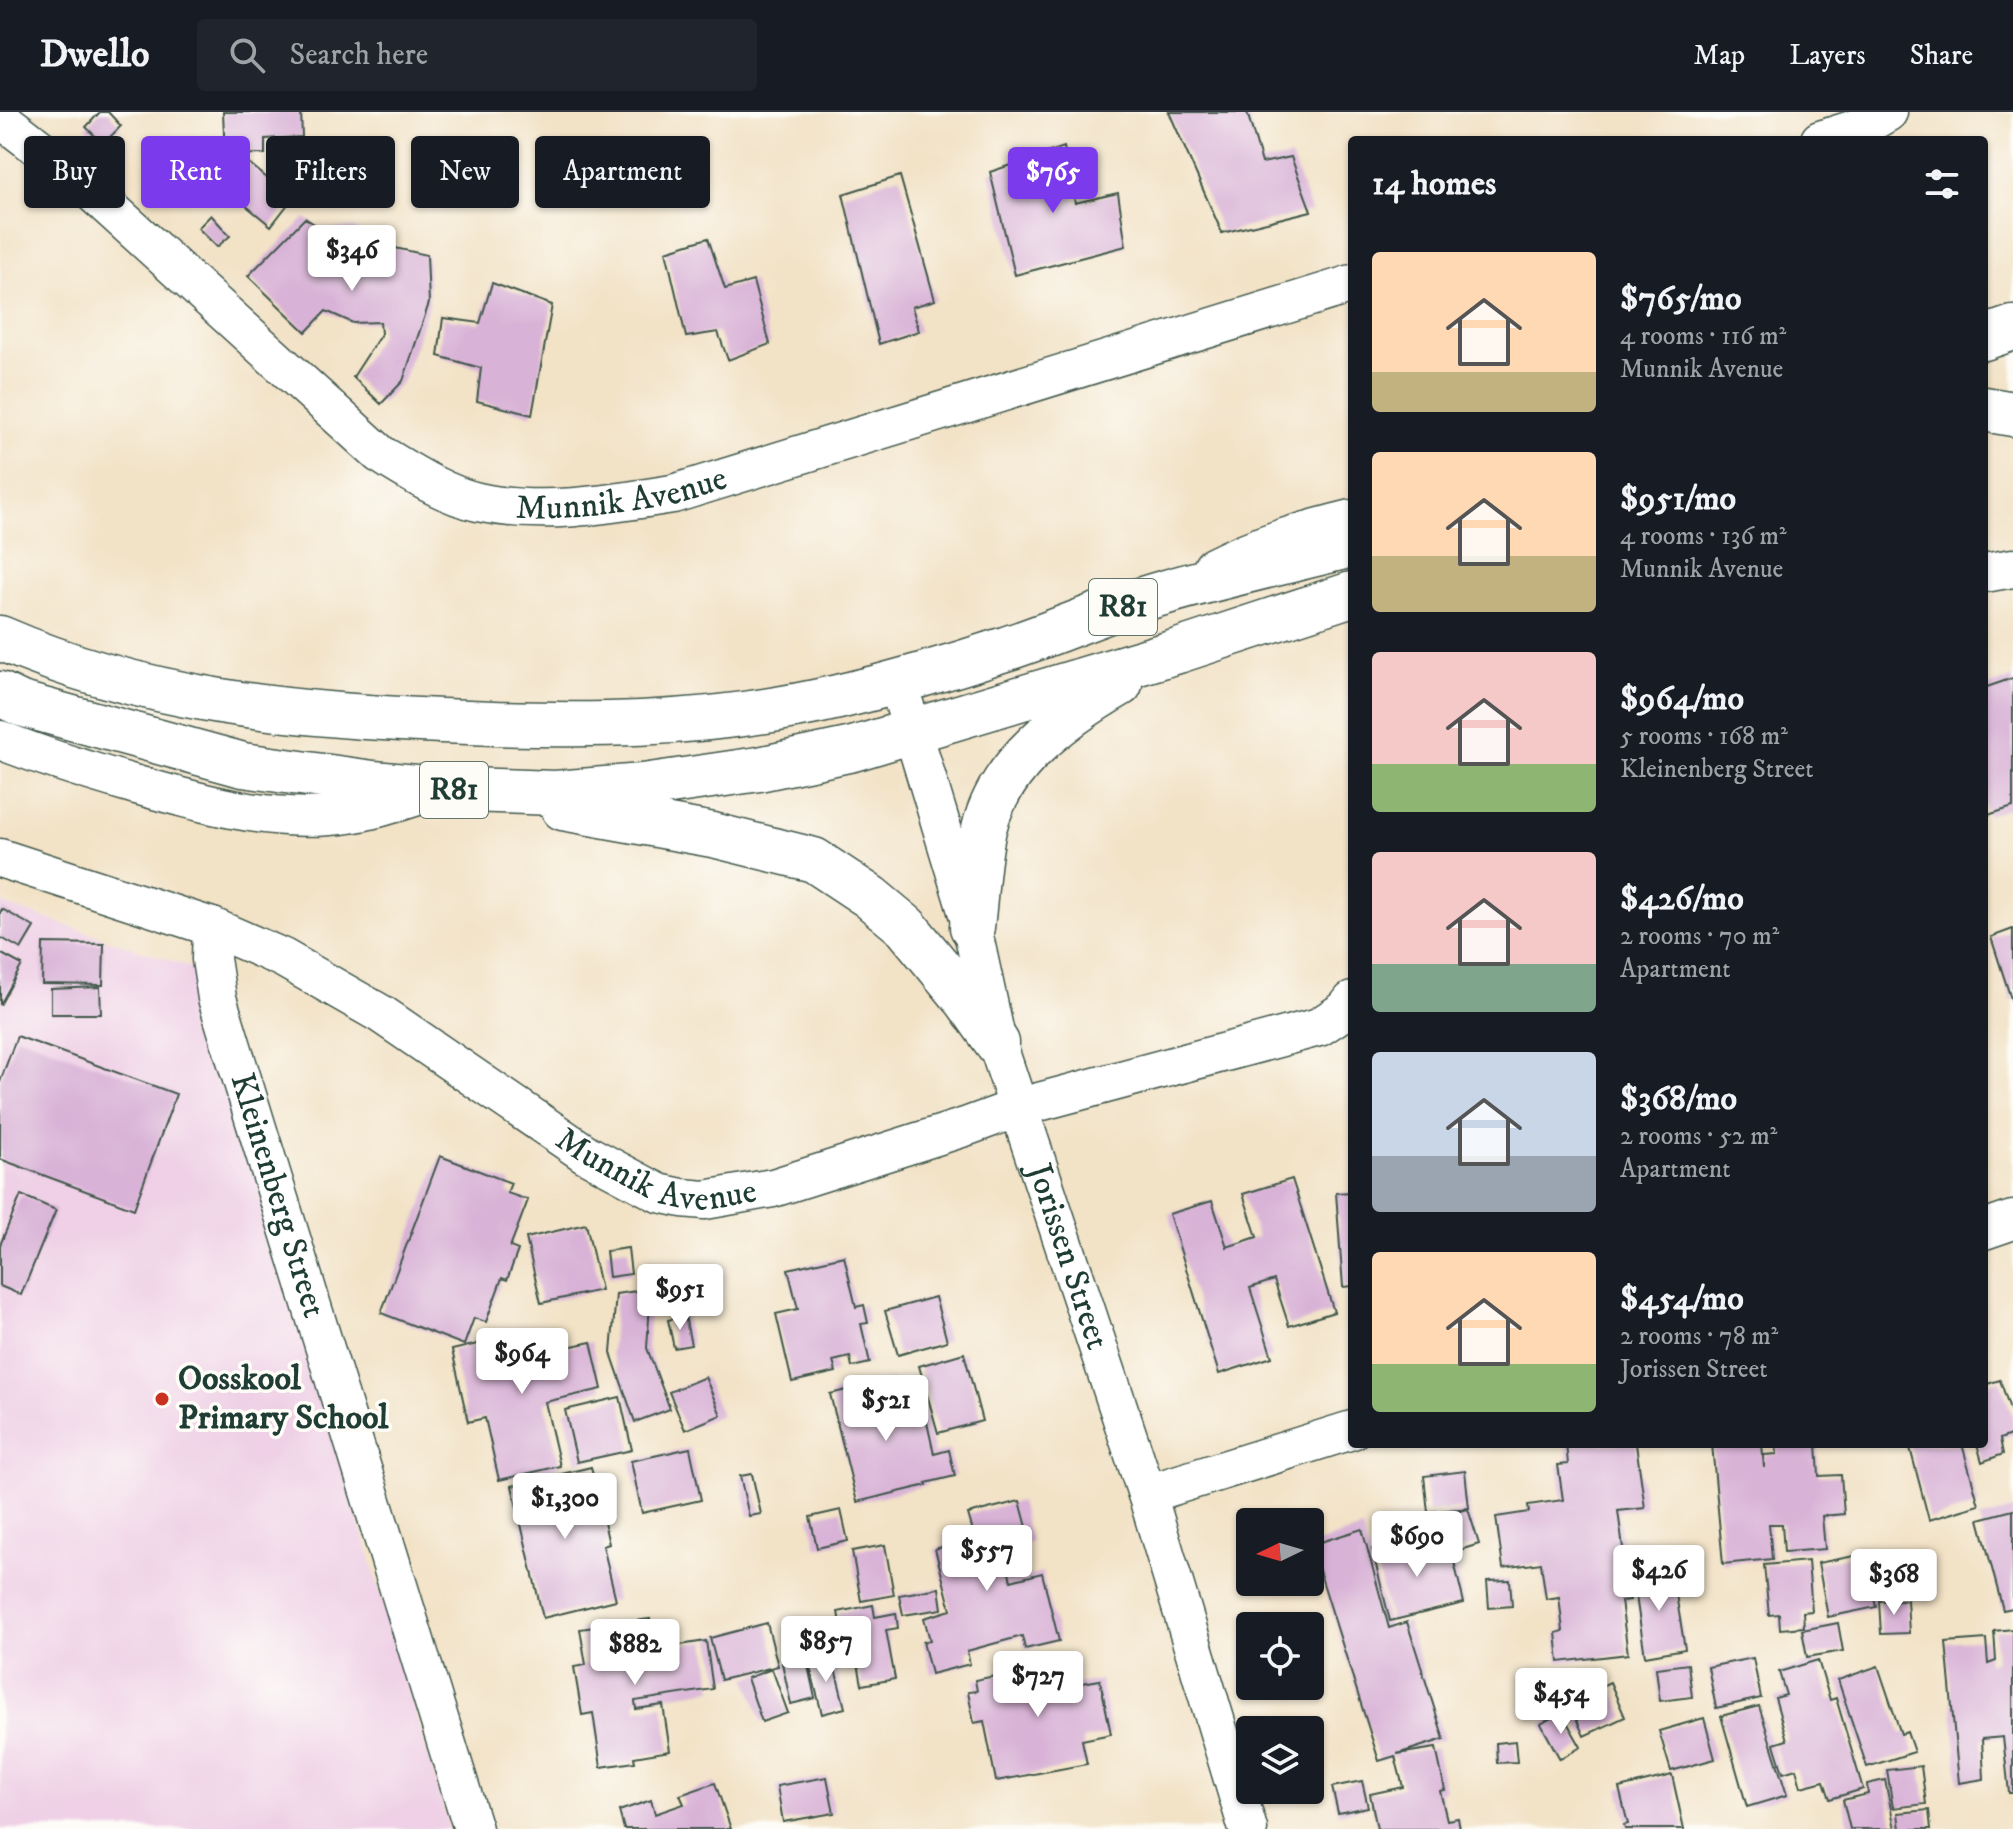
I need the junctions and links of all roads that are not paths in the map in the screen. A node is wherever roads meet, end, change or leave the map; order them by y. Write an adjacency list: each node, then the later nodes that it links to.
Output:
1 (0, 118): 4 (street, Munnik Avenue)
2 (1876, 119): 3 (street)
3 (1831, 136)
4 (1348, 285)
5 (2013, 328): 6 (main road)
6 (1988, 337)
7 (1988, 410): 8 (main road)
8 (2013, 414)
9 (1348, 520): 13 (street)
10 (1348, 546): 13 (main road, R81)
11 (2013, 568): 12 (street)
12 (1988, 572)
13 (1160, 594): 17 (main road, R81)
14 (1348, 595): 16 (main road, R81)
15 (0, 638): 17 (main road, R81)
16 (1178, 651): 19 (main road, R81); 24 (main road)
17 (897, 680): 19 (street, Jorissen Street)
18 (0, 694): 21 (main road, R81)
19 (913, 732): 21 (main road, R81); 24 (street, Jorissen Street)
20 (0, 740): 21 (street)
21 (453, 790): 26 (main road)
22 (0, 858): 23 (street, Munnik Avenue)
23 (212, 927): 27 (street, Munnik Avenue); 32 (street, Kleinenberg Street)
24 (972, 927): 26 (street, Jorissen Street)
25 (1348, 1006): 27 (street, Munnik Avenue)
26 (997, 1043): 27 (street, Jorissen Street)
27 (1020, 1107): 31 (street, Jorissen Street)
28 (2013, 1220): 29 (street)
29 (1988, 1229)
30 (1348, 1431): 31 (street)
31 (1147, 1494): 33 (street, Jorissen Street)
32 (473, 1829)
33 (1248, 1829)

